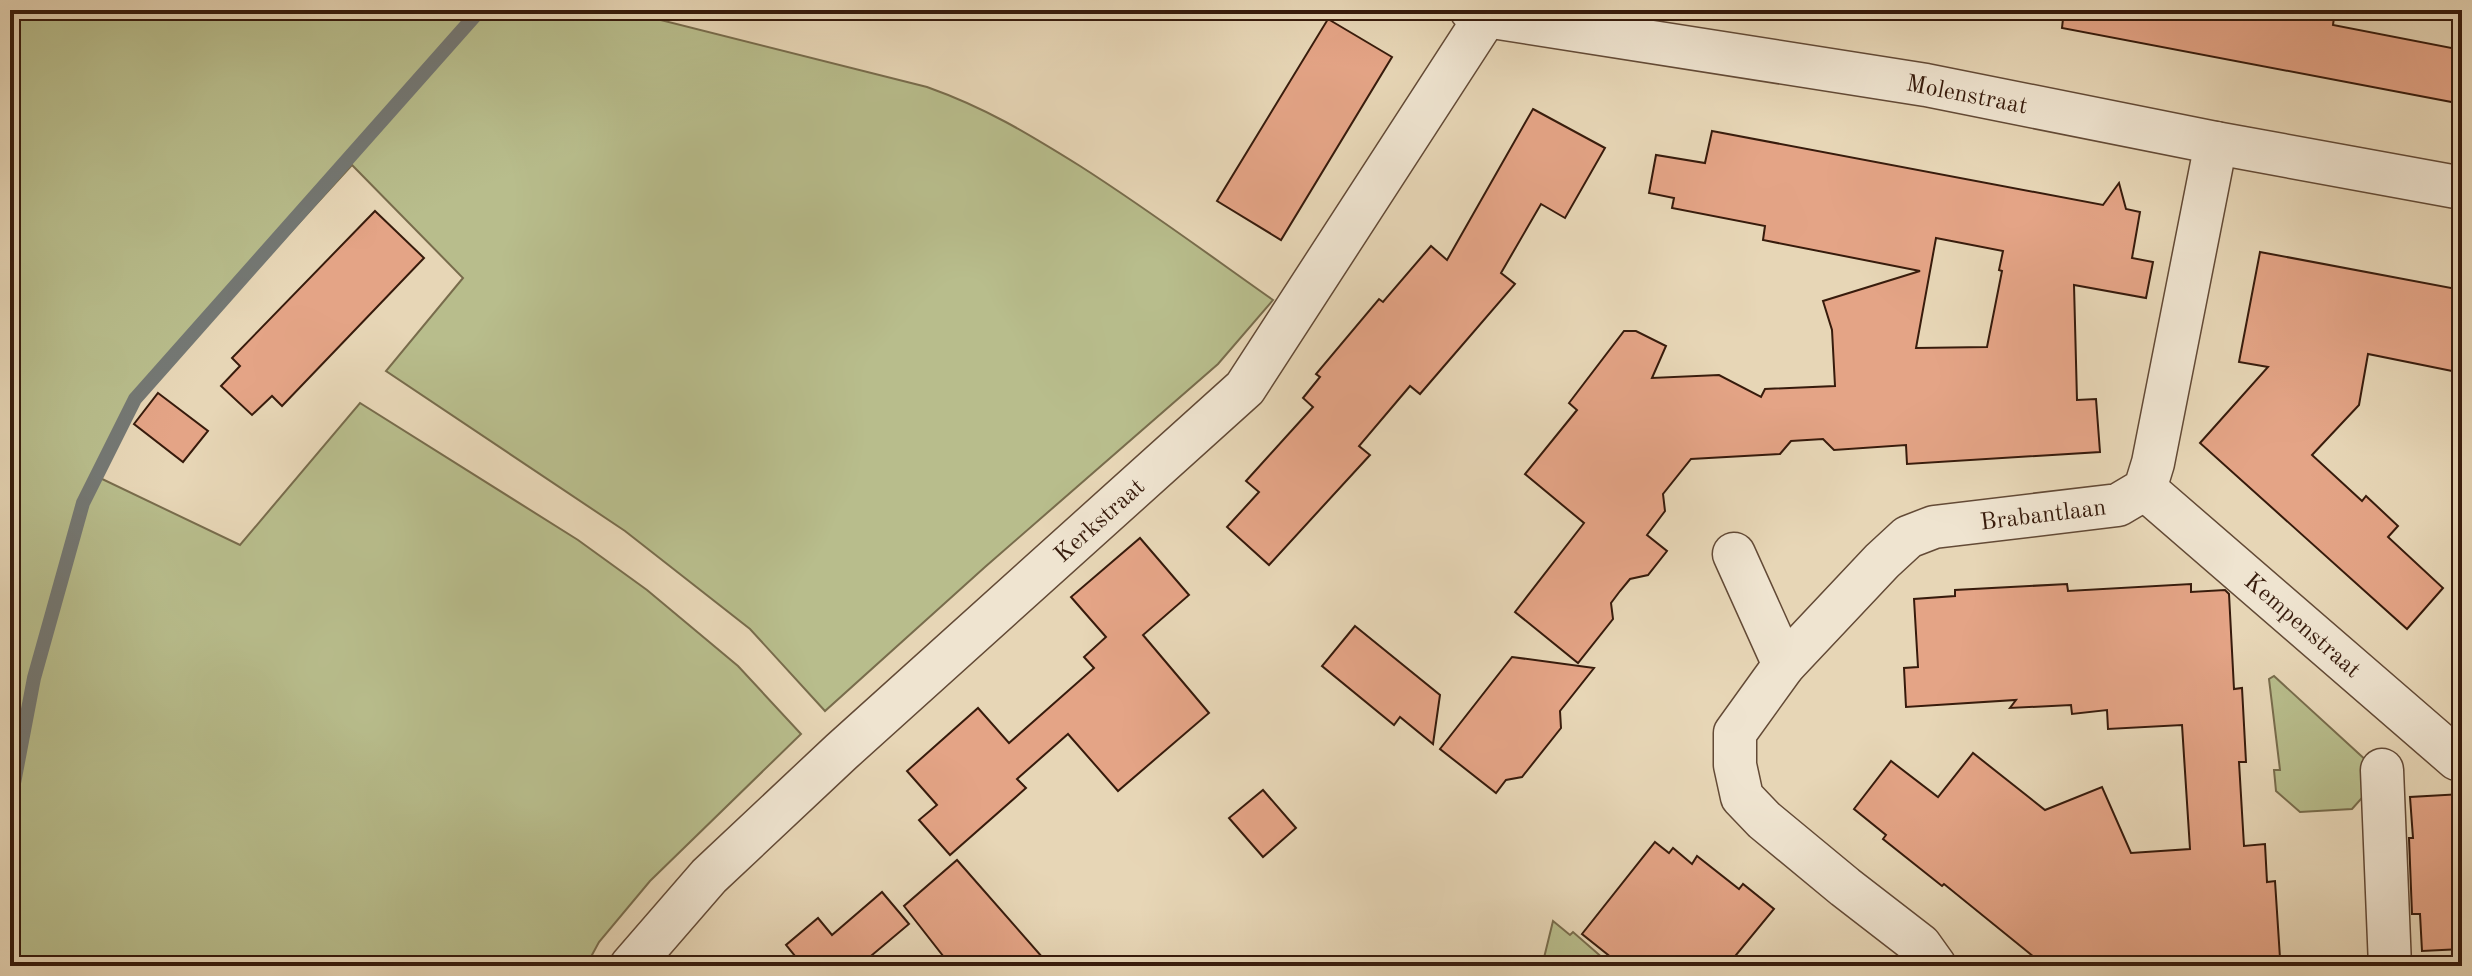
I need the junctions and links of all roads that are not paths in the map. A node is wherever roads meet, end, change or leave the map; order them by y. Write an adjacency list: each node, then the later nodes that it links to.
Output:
1 (1482, 12): 2 (street, Molenstraat); 9 (street, Kerkstraat)
2 (2216, 143): 3 (street, Molenstraat); 4 (street)
3 (2462, 188)
4 (2145, 489): 6 (street, Brabantlaan); 7 (street, Kempenstraat)
5 (1734, 554): 6 (street)
6 (1784, 665): 10 (street, Brabantlaan)
7 (2462, 759)
8 (2382, 770): 11 (street)
9 (631, 966)
10 (1935, 966)
11 (2390, 966)

